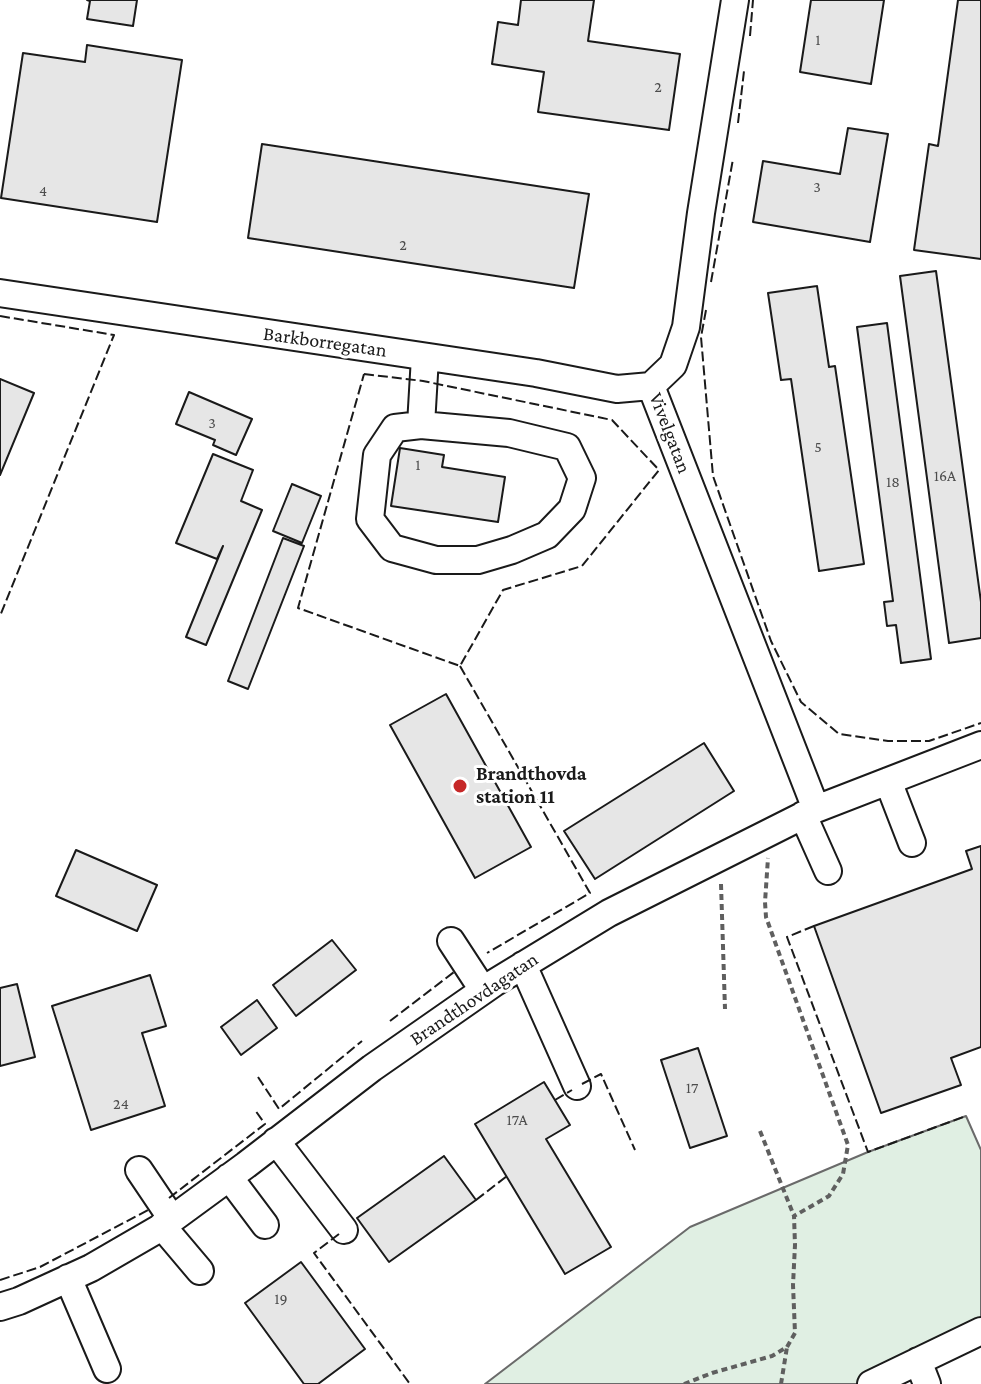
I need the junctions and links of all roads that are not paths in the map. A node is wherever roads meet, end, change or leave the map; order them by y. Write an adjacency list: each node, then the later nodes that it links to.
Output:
1 (735, 0): 4 (street, Vivelgatan)
2 (0, 293): 3 (street, Barkborregatan)
3 (425, 357): 4 (street, Barkborregatan); 5 (street)
4 (651, 386): 8 (street, Vivelgatan)
5 (421, 425): 5 (street)
6 (981, 745): 7 (street, Brandthovdagatan)
7 (888, 781): 8 (street, Brandthovdagatan); 9 (street)
8 (810, 812): 10 (street, Vivelgatan); 12 (street, Brandthovdagatan)
9 (912, 843)
10 (828, 871)
11 (451, 941): 13 (street)
12 (523, 965): 13 (street, Brandthovdagatan); 14 (street)
13 (483, 990): 15 (street, Brandthovdagatan)
14 (577, 1086)
15 (276, 1141): 17 (street, Brandthovdagatan); 20 (street)
16 (139, 1170): 18 (street)
17 (229, 1177): 18 (street, Brandthovdagatan); 19 (street)
18 (167, 1223): 21 (street); 22 (street, Brandthovdagatan)
19 (265, 1225)
20 (344, 1230)
21 (200, 1271)
22 (68, 1278): 23 (street, Brandthovdagatan); 25 (street)
23 (0, 1307)
24 (981, 1331): 26 (street)
25 (107, 1369)
26 (922, 1372): 27 (street)
27 (871, 1384)

